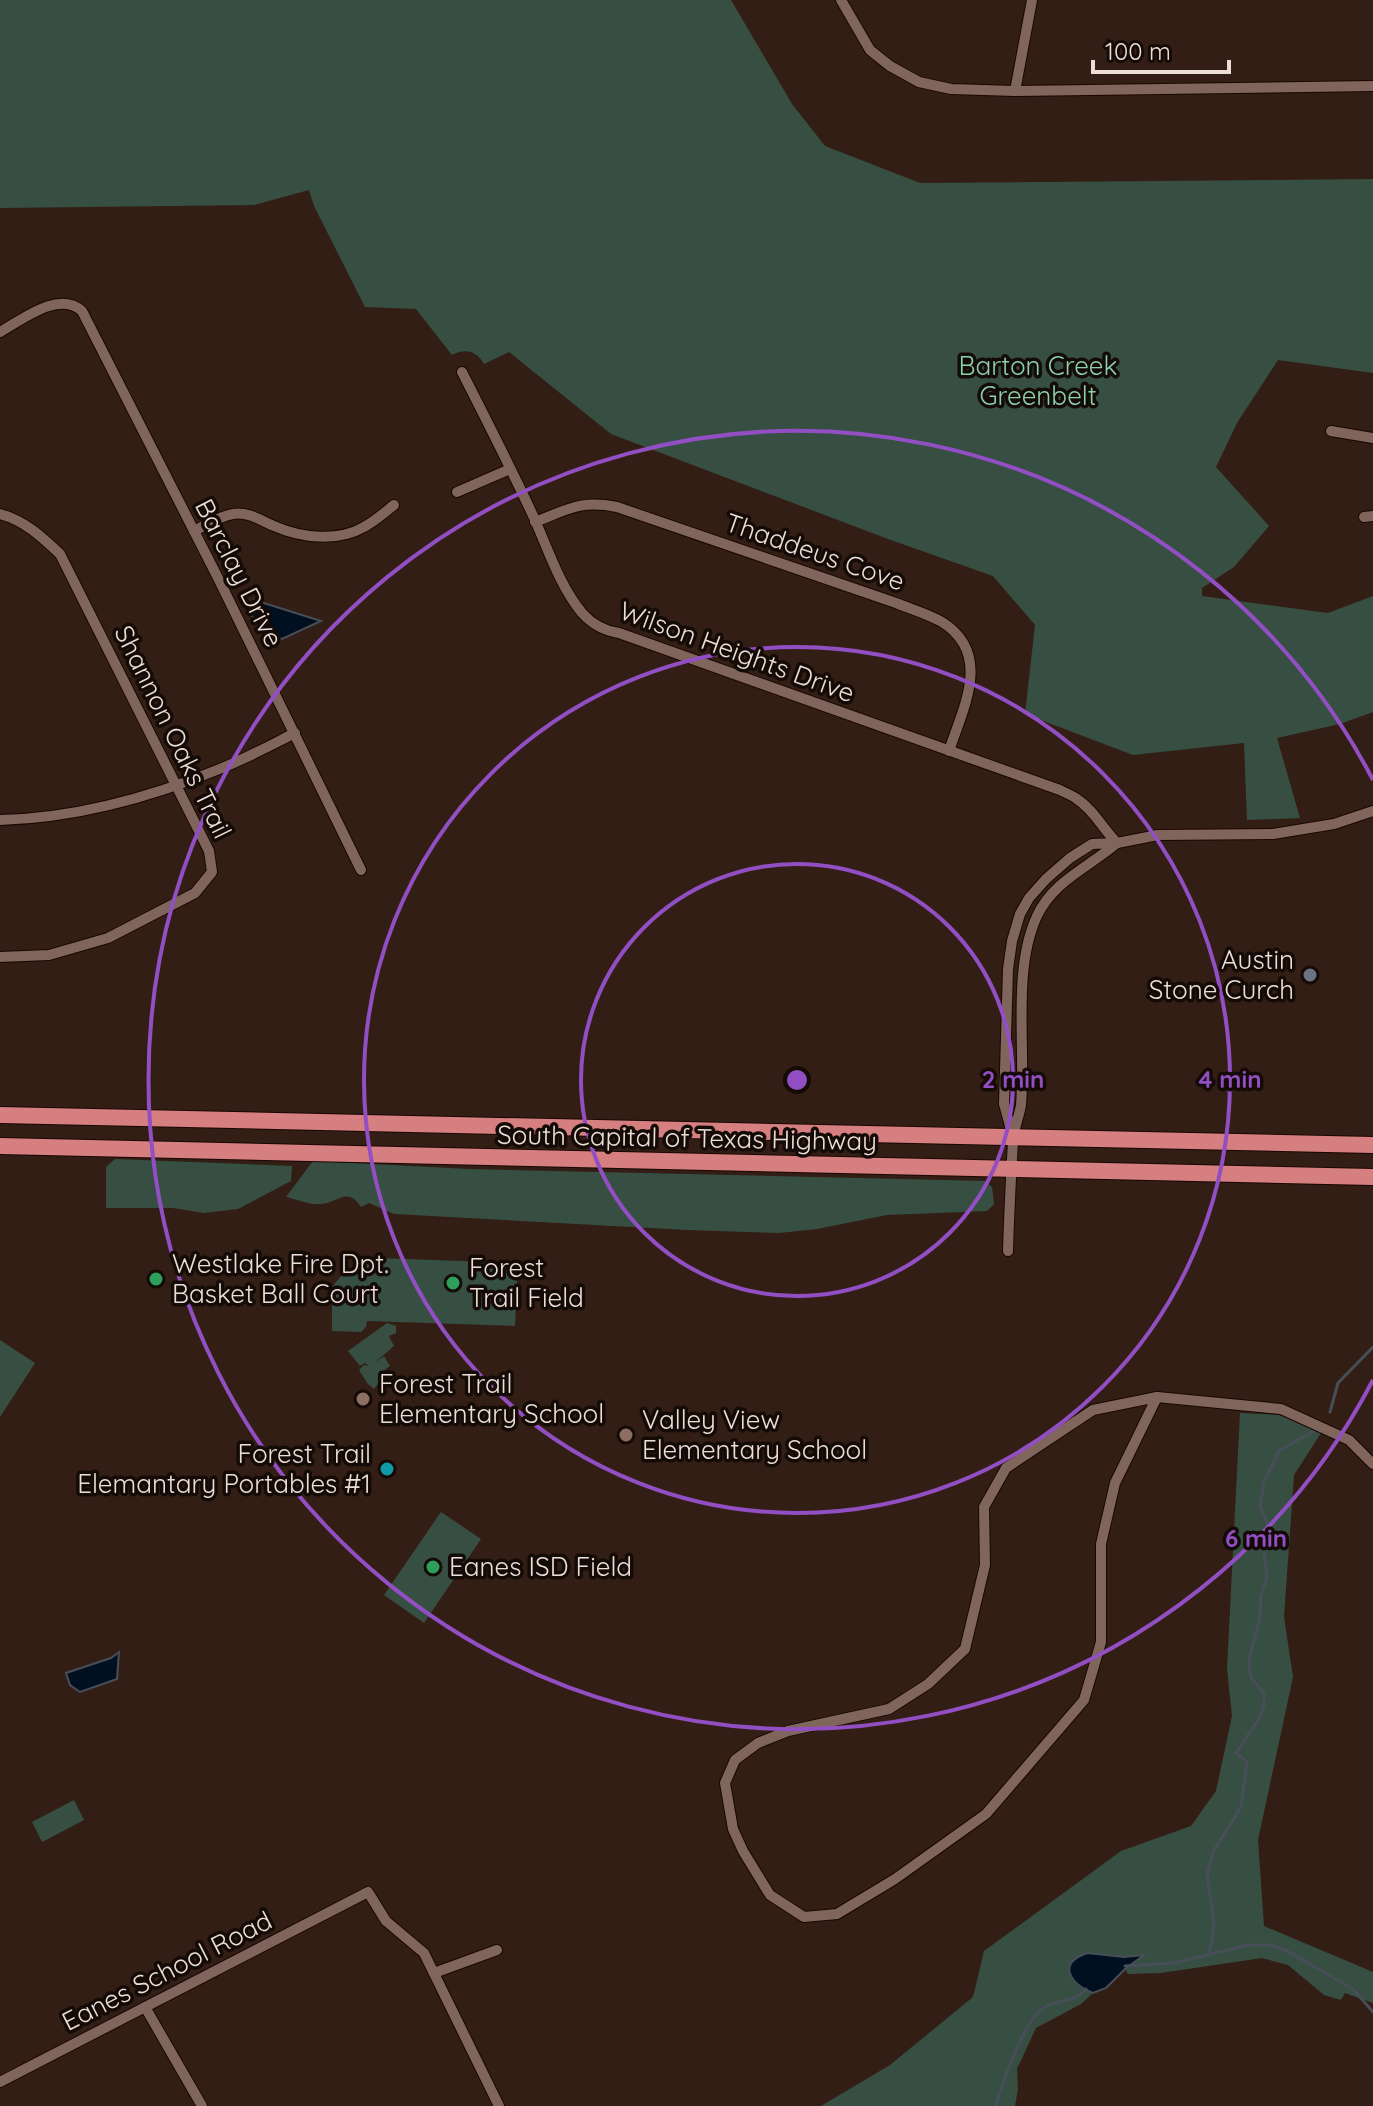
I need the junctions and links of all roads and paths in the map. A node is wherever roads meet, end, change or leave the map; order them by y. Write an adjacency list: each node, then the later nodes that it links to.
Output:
1 (841, 0): 4 (street)
2 (1032, 0): 4 (street)
3 (1373, 86): 4 (street)
4 (1015, 91)
5 (0, 332): 14 (street, Barclay Drive)
6 (462, 372): 9 (street, Wilson Heights Drive)
7 (1331, 431): 8 (street)
8 (1373, 438)
9 (510, 469): 10 (street); 13 (street, Wilson Heights Drive)
10 (457, 492)
11 (394, 505): 14 (street)
12 (0, 514): 17 (street, Shannon Oaks Trail)
13 (535, 522): 16 (street, Wilson Heights Drive); 16 (street, Thaddeus Cove)
14 (194, 531): 15 (street, Barclay Drive)
15 (295, 733): 17 (street); 21 (street, Barclay Drive)
16 (949, 751): 20 (street, Wilson Heights Drive)
17 (176, 786): 19 (street); 22 (street, Shannon Oaks Trail)
18 (1373, 811): 20 (street)
19 (0, 820)
20 (1117, 843): 24 (street); 24 (street)
21 (361, 870)
22 (0, 957)
23 (0, 1115): 24 (highway, South Capital of Texas Highway)
24 (1013, 1137): 25 (highway, South Capital of Texas Highway); 27 (street)
25 (1373, 1145)
26 (0, 1146): 27 (highway, South Capital of Texas Highway)
27 (1012, 1169): 28 (highway, South Capital of Texas Highway); 29 (street)
28 (1373, 1177)
29 (1008, 1251)
30 (1157, 1397): 30 (street); 31 (street)
31 (1373, 1464)
32 (497, 1950): 33 (street)
33 (434, 1973): 34 (street, Eanes School Road); 37 (street)
34 (145, 2007): 35 (street, Eanes School Road); 36 (street)
35 (0, 2082)
36 (202, 2106)
37 (499, 2106)

